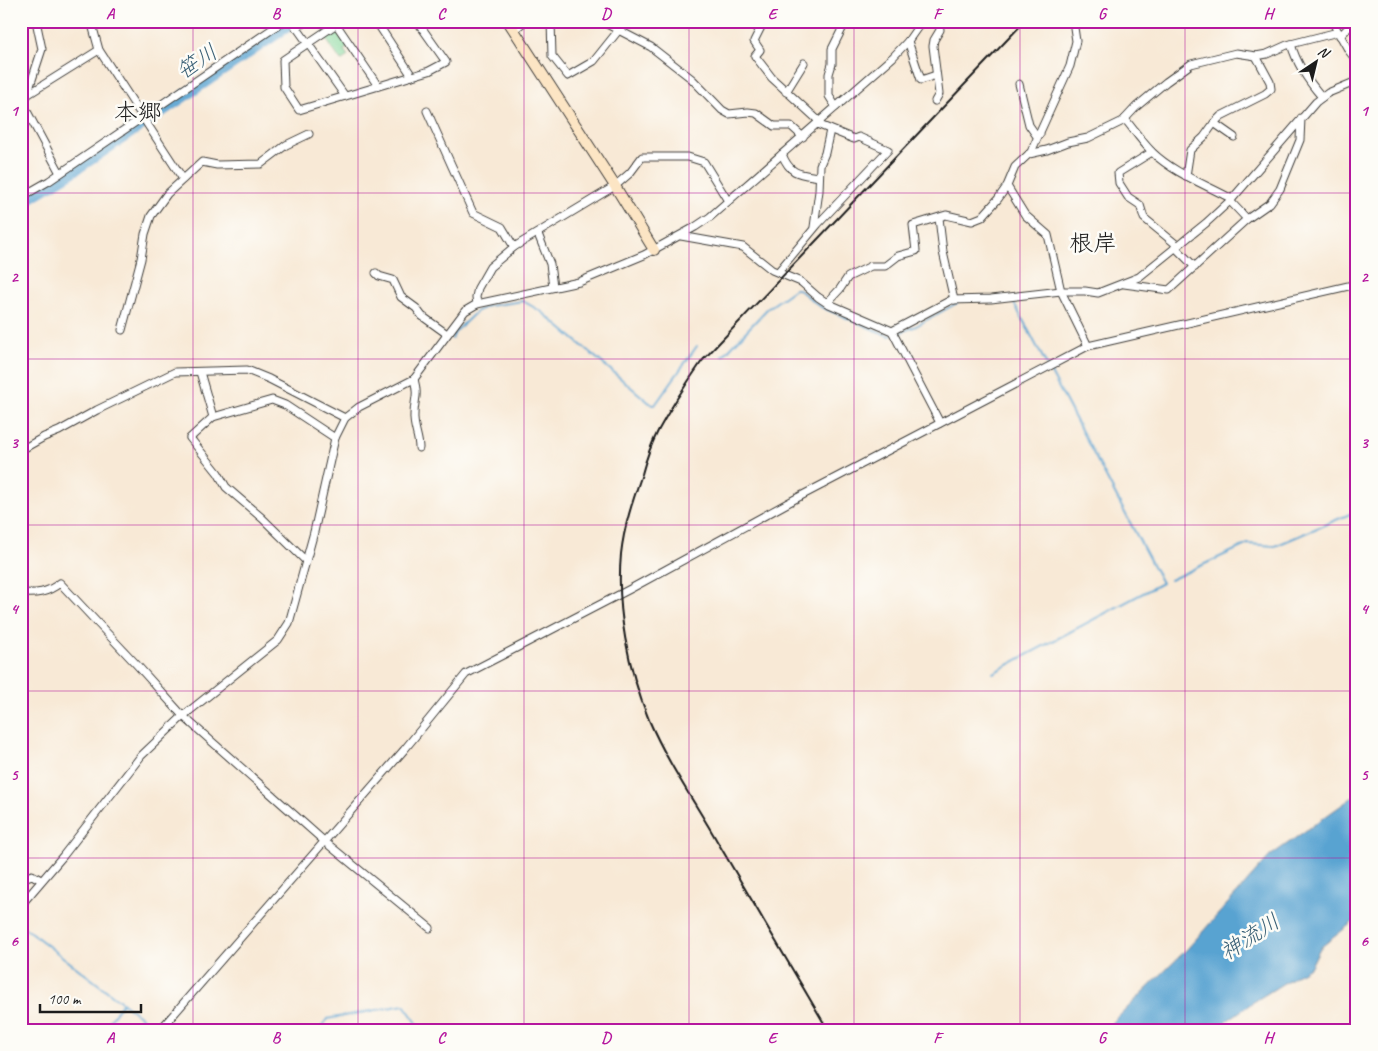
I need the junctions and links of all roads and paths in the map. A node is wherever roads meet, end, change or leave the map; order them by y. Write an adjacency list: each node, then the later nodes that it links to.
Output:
1 (36, 21): 38 (street)
2 (88, 21): 22 (street)
3 (98, 21): 22 (street)
4 (284, 21): 44 (street)
5 (306, 21): 20 (street)
6 (376, 21): 33 (street)
7 (417, 21): 33 (street)
8 (525, 21): 21 (street)
9 (551, 21): 23 (street)
10 (626, 21): 23 (street)
11 (764, 21): 37 (street)
12 (844, 21): 42 (street)
13 (922, 21): 25 (street)
14 (939, 21): 32 (street)
15 (1073, 21): 51 (street)
16 (1332, 21): 24 (street)
17 (1355, 21): 24 (street)
18 (606, 22): 23 (street)
19 (339, 23): 26 (street); 36 (street)
20 (294, 25): 26 (street)
21 (511, 25): 61 (street)
22 (93, 28): 28 (street)
23 (619, 31): 52 (street)
24 (1339, 34): 27 (street); 30 (street)
25 (908, 41): 32 (street); 42 (street)
26 (308, 43): 39 (street); 39 (street)
27 (1291, 44): 29 (street); 40 (street)
28 (99, 50): 38 (street); 44 (street)
29 (1256, 56): 46 (street); 48 (street)
30 (1357, 61)
31 (804, 63): 37 (street)
32 (936, 75): 41 (street)
33 (412, 76): 36 (street)
34 (1357, 82): 40 (street)
35 (1019, 84): 51 (street)
36 (378, 86): 39 (street)
37 (786, 92): 47 (street)
38 (28, 95): 57 (street)
39 (345, 96)
40 (1322, 97): 45 (street)
41 (936, 101)
42 (836, 107): 47 (street)
43 (427, 111): 72 (street)
44 (143, 117): 57 (street); 60 (street)
45 (1301, 118): 64 (street); 67 (street)
46 (1125, 119): 54 (street); 56 (street)
47 (818, 123): 49 (street); 52 (street)
48 (1214, 123): 53 (street); 58 (street)
49 (830, 130): 59 (street); 68 (street)
50 (309, 134): 60 (street)
51 (1040, 134): 56 (street)
52 (803, 137): 55 (street)
53 (1234, 138)
54 (1152, 152): 58 (street); 71 (street)
55 (782, 154): 59 (street); 65 (street)
56 (1029, 154): 62 (street)
57 (60, 173): 63 (street)
58 (1186, 176): 64 (street)
59 (819, 177): 68 (street)
60 (183, 179): 84 (street)
61 (615, 186): 65 (street); 69 (street); 73 (street)
62 (1007, 186): 66 (street); 80 (street)
63 (21, 196)
64 (1231, 200): 67 (street); 71 (street)
65 (728, 201): 70 (street)
66 (939, 218): 81 (street); 82 (street)
67 (1247, 219): 74 (street)
68 (814, 228): 75 (street)
69 (538, 234): 72 (street); 79 (street)
70 (680, 236): 73 (street); 75 (street)
71 (1176, 246): 74 (street); 77 (street)
72 (514, 247): 83 (street)
73 (654, 250): 79 (street)
74 (1195, 267): 77 (street)
75 (778, 272): 82 (street)
76 (376, 273): 86 (street)
77 (1124, 284): 80 (street)
78 (1357, 284): 87 (street)
79 (553, 287): 83 (street)
80 (1061, 291): 81 (street); 87 (street)
81 (954, 300): 85 (street)
82 (827, 303): 85 (street)
83 (477, 304): 86 (street)
84 (122, 330)
85 (892, 331): 92 (street)
86 (447, 334): 89 (street)
87 (1088, 346): 92 (street)
88 (200, 372): 90 (street); 91 (street); 95 (street)
89 (414, 379): 91 (street); 94 (street)
90 (212, 416): 93 (street); 96 (street)
91 (345, 418): 93 (street)
92 (940, 423): 99 (street)
93 (335, 438): 96 (street)
94 (419, 448)
95 (21, 450)
96 (306, 561): 98 (street)
97 (21, 593): 98 (street)
98 (182, 716): 99 (street); 101 (street)
99 (324, 841): 103 (street); 104 (street)
100 (21, 879): 101 (street)
101 (41, 880): 102 (street)
102 (21, 905)
103 (430, 928)
104 (160, 1030)

